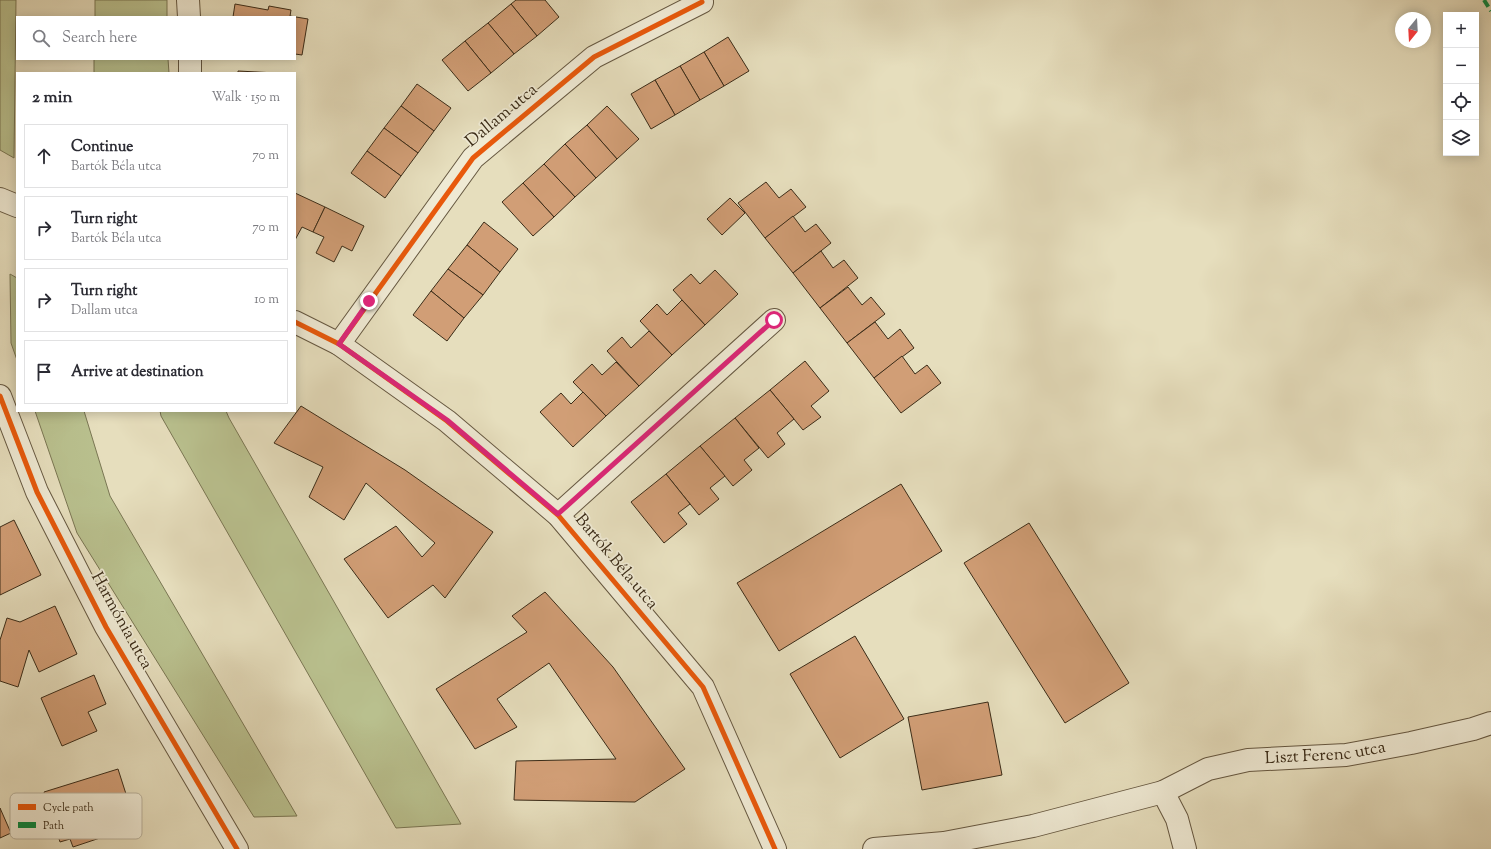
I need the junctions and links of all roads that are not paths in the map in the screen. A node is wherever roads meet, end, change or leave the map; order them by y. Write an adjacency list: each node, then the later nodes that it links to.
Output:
1 (188, 0): 3 (street)
2 (702, 2): 10 (street, Dallam utca)
3 (189, 16)
4 (190, 60): 5 (street)
5 (190, 72)
6 (0, 199): 7 (street)
7 (16, 206)
8 (774, 320): 12 (street, Bartók Béla utca)
9 (296, 322): 10 (street, Bartók Béla utca)
10 (339, 344): 12 (street, Bartók Béla utca)
11 (0, 396): 15 (street, Harmónia utca)
12 (558, 514): 16 (street, Bartók Béla utca)
13 (1491, 723): 14 (street, Liszt Ferenc utca)
14 (1163, 792): 17 (street, Liszt Ferenc utca); 18 (street)
15 (237, 849)
16 (774, 849)
17 (874, 849)
18 (1185, 849)

